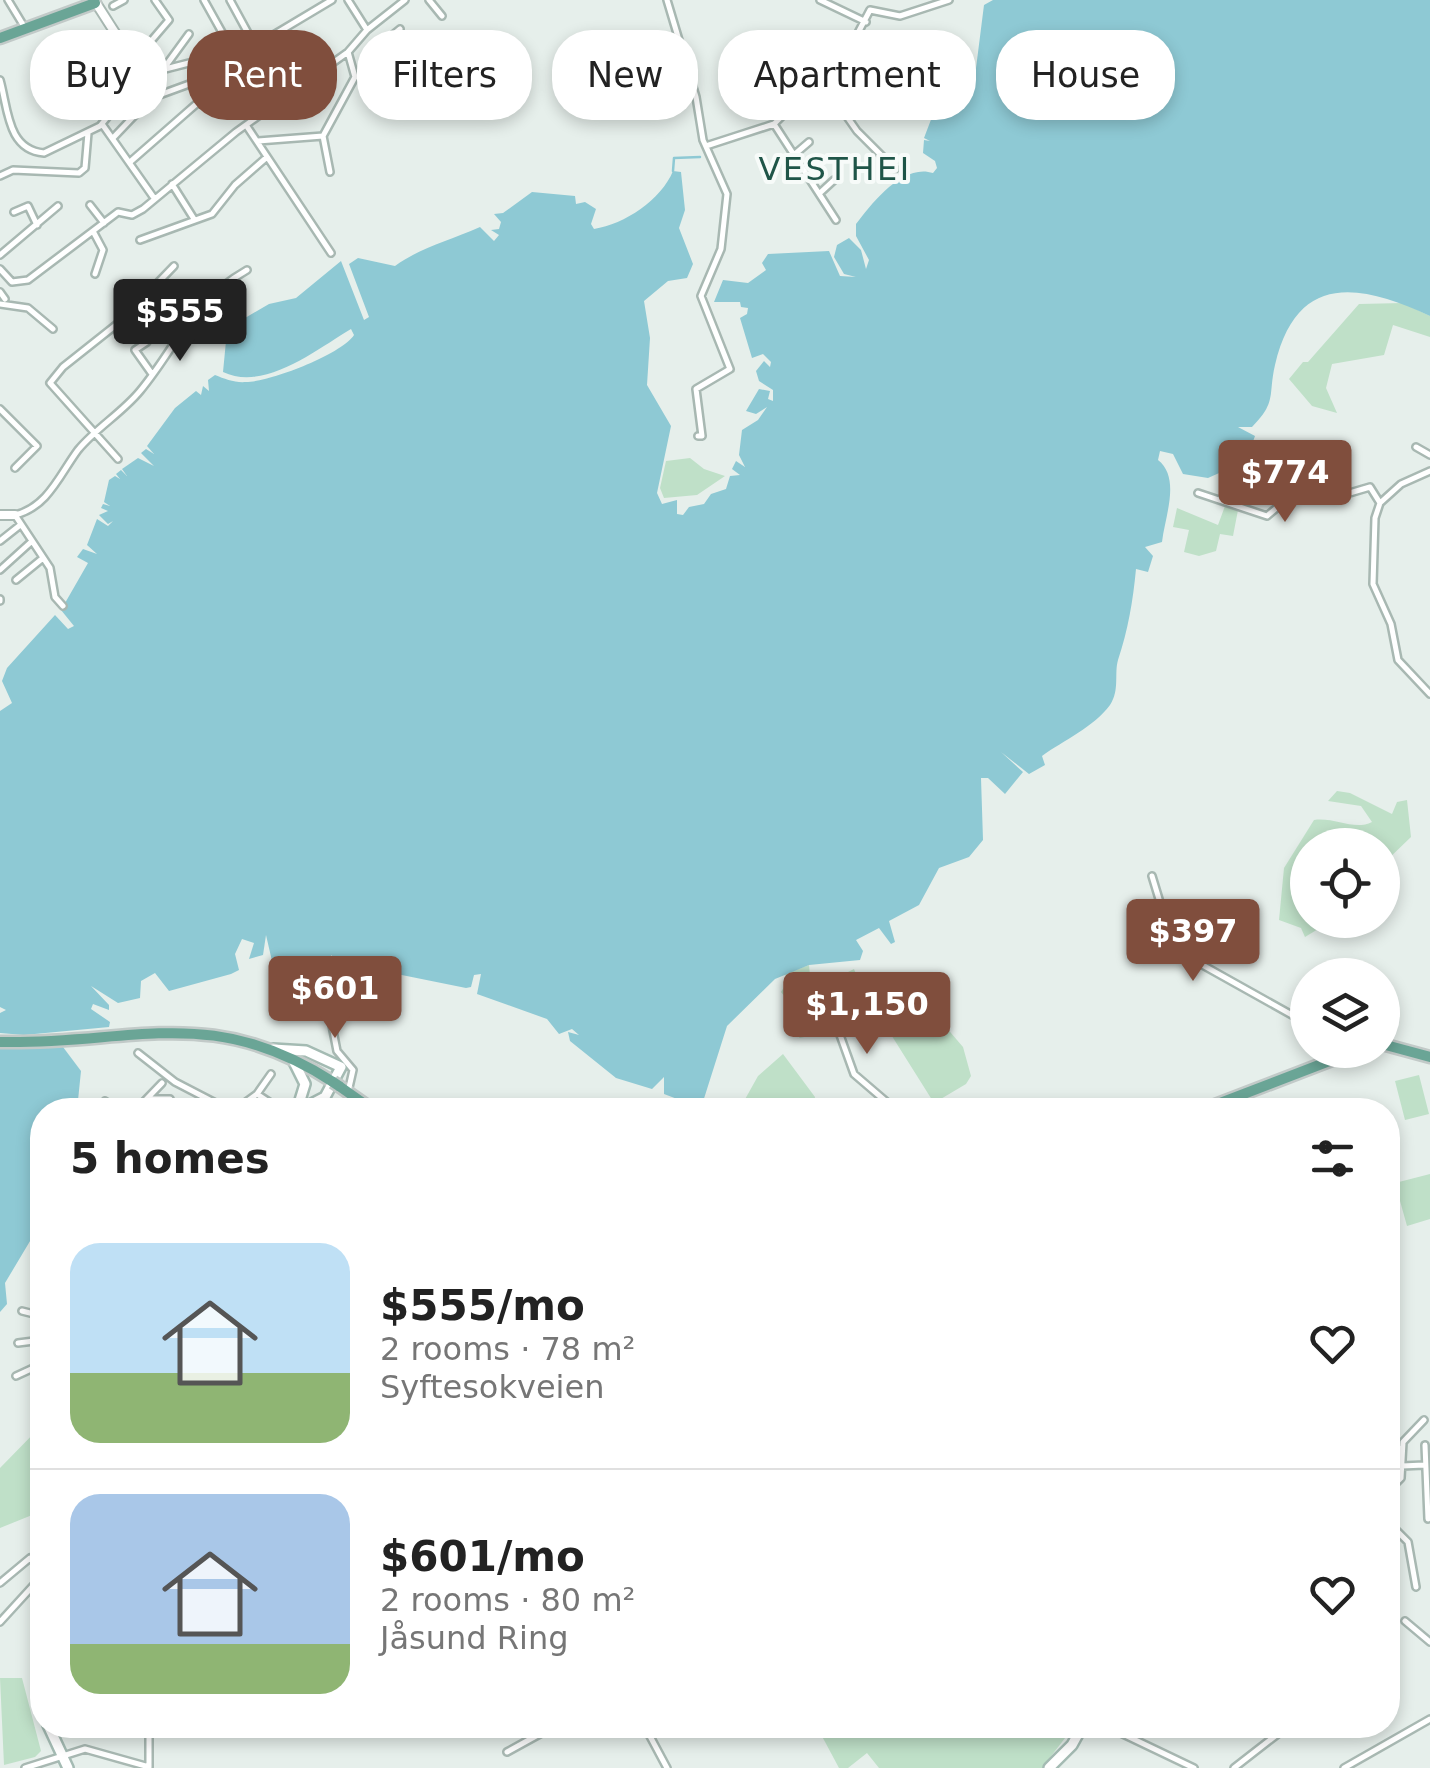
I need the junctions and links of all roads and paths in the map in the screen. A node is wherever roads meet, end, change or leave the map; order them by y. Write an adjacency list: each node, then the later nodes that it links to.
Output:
1 (8, 0): 17 (street)
2 (124, 0): 13 (street)
3 (155, 0): 19 (street)
4 (204, 0): 20 (street)
5 (230, 0): 21 (street)
6 (332, 0): 22 (street)
7 (348, 0): 23 (street)
8 (404, 0): 15 (street)
9 (429, 0): 14 (street)
10 (668, 0): 45 (street)
11 (820, 0): 16 (street)
12 (949, 0): 16 (street)
13 (98, 2): 17 (main road); 18 (street)
14 (442, 16)
15 (378, 23): 23 (street); 24 (street)
16 (865, 25): 25 (street)
17 (27, 27): 27 (main road)
18 (116, 30)
19 (162, 30)
20 (221, 30)
21 (246, 30)
22 (282, 30)
23 (367, 30)
24 (384, 30)
25 (862, 30)
26 (187, 37): 30 (street)
27 (0, 38)
28 (357, 42): 29 (street)
29 (348, 52): 39 (street); 41 (street)
30 (167, 64)
31 (0, 80): 40 (street)
32 (187, 85): 42 (street)
33 (187, 113): 48 (street)
34 (105, 120): 37 (street)
35 (778, 120): 38 (street)
36 (849, 120): 49 (street)
37 (102, 124): 40 (street); 42 (street)
38 (774, 124): 45 (street); 46 (street)
39 (246, 125): 43 (street); 53 (street)
40 (88, 133): 51 (street)
41 (323, 136): 43 (street); 50 (street)
42 (113, 138): 48 (street)
43 (258, 141): 47 (street)
44 (808, 142): 46 (street)
45 (706, 146): 78 (street)
46 (795, 154): 54 (street)
47 (266, 157): 59 (street); 65 (street)
48 (130, 162): 55 (street)
49 (895, 170)
50 (330, 172)
51 (0, 176)
52 (834, 180): 54 (street)
53 (172, 184): 55 (street); 59 (street)
54 (821, 192): 60 (street)
55 (154, 198): 61 (street)
56 (58, 206): 62 (street)
57 (90, 206): 61 (street)
58 (13, 211): 62 (street)
59 (194, 219): 64 (street)
60 (836, 220)
61 (104, 223): 63 (street)
62 (38, 226): 66 (street)
63 (94, 232): 69 (street); 70 (street)
64 (140, 240)
65 (331, 252)
66 (0, 255)
67 (174, 266): 77 (street)
68 (246, 270): 75 (street)
69 (2, 274)
70 (95, 274)
71 (0, 292): 72 (street)
72 (3, 302): 73 (street)
73 (53, 329)
74 (147, 342): 75 (street)
75 (152, 374): 77 (street)
76 (0, 409): 82 (street)
77 (95, 435): 81 (street); 87 (street)
78 (698, 436)
79 (1416, 447): 80 (street)
80 (1430, 455)
81 (118, 459)
82 (15, 468)
83 (1430, 472): 85 (street)
84 (1198, 493): 85 (street)
85 (1380, 503): 95 (street)
86 (0, 515): 87 (street)
87 (15, 516): 88 (street)
88 (19, 526): 89 (street); 90 (street)
89 (0, 541)
90 (31, 542): 91 (street); 92 (street)
91 (43, 558): 93 (street); 94 (street)
92 (0, 570)
93 (16, 580)
94 (63, 606)
95 (1430, 694)
96 (1152, 876): 99 (street)
97 (326, 1000): 109 (street)
98 (830, 1007): 119 (street)
99 (1290, 1014)
100 (0, 1042): 102 (main road)
101 (1400, 1049): 105 (main road)
102 (273, 1050): 104 (main road); 117 (main road)
103 (143, 1054): 113 (street)
104 (289, 1056): 109 (main road); 111 (main road)
105 (1430, 1057)
106 (1314, 1068): 120 (main road)
107 (271, 1074): 110 (street)
108 (162, 1083): 112 (street)
109 (340, 1087): 118 (main road)
110 (257, 1094): 114 (street); 115 (street)
111 (304, 1096): 116 (main road)
112 (148, 1098)
113 (208, 1098)
114 (251, 1098)
115 (263, 1098)
116 (315, 1098)
117 (321, 1098)
118 (356, 1098)
119 (882, 1098)
120 (1240, 1098)
121 (22, 1311): 122 (street)
122 (30, 1313)
123 (30, 1342): 124 (street)
124 (18, 1343)
125 (30, 1370): 126 (street)
126 (16, 1376)
127 (1424, 1420): 129 (street)
128 (1426, 1445): 130 (street)
129 (1402, 1448): 131 (street)
130 (1426, 1465): 131 (street); 133 (street)
131 (1402, 1466): 132 (street)
132 (1400, 1475)
133 (1428, 1519)
134 (1400, 1534): 137 (street)
135 (30, 1558): 136 (street)
136 (0, 1584)
137 (1416, 1588)
138 (30, 1589): 140 (street)
139 (1405, 1621): 141 (street)
140 (0, 1622)
141 (1430, 1642)
142 (1430, 1718): 143 (street)
143 (1400, 1735)
144 (53, 1738): 153 (main road)
145 (150, 1738): 156 (street)
146 (532, 1738): 152 (street)
147 (651, 1738): 157 (street)
148 (1076, 1738): 158 (main road)
149 (1131, 1738): 159 (street)
150 (1271, 1738): 160 (street)
151 (1396, 1738): 161 (street)
152 (507, 1752)
153 (60, 1756): 154 (street); 155 (main road); 156 (street)
154 (25, 1768)
155 (68, 1768)
156 (149, 1768)
157 (667, 1768)
158 (1049, 1768)
159 (1194, 1768)
160 (1234, 1768)
161 (1344, 1768)

